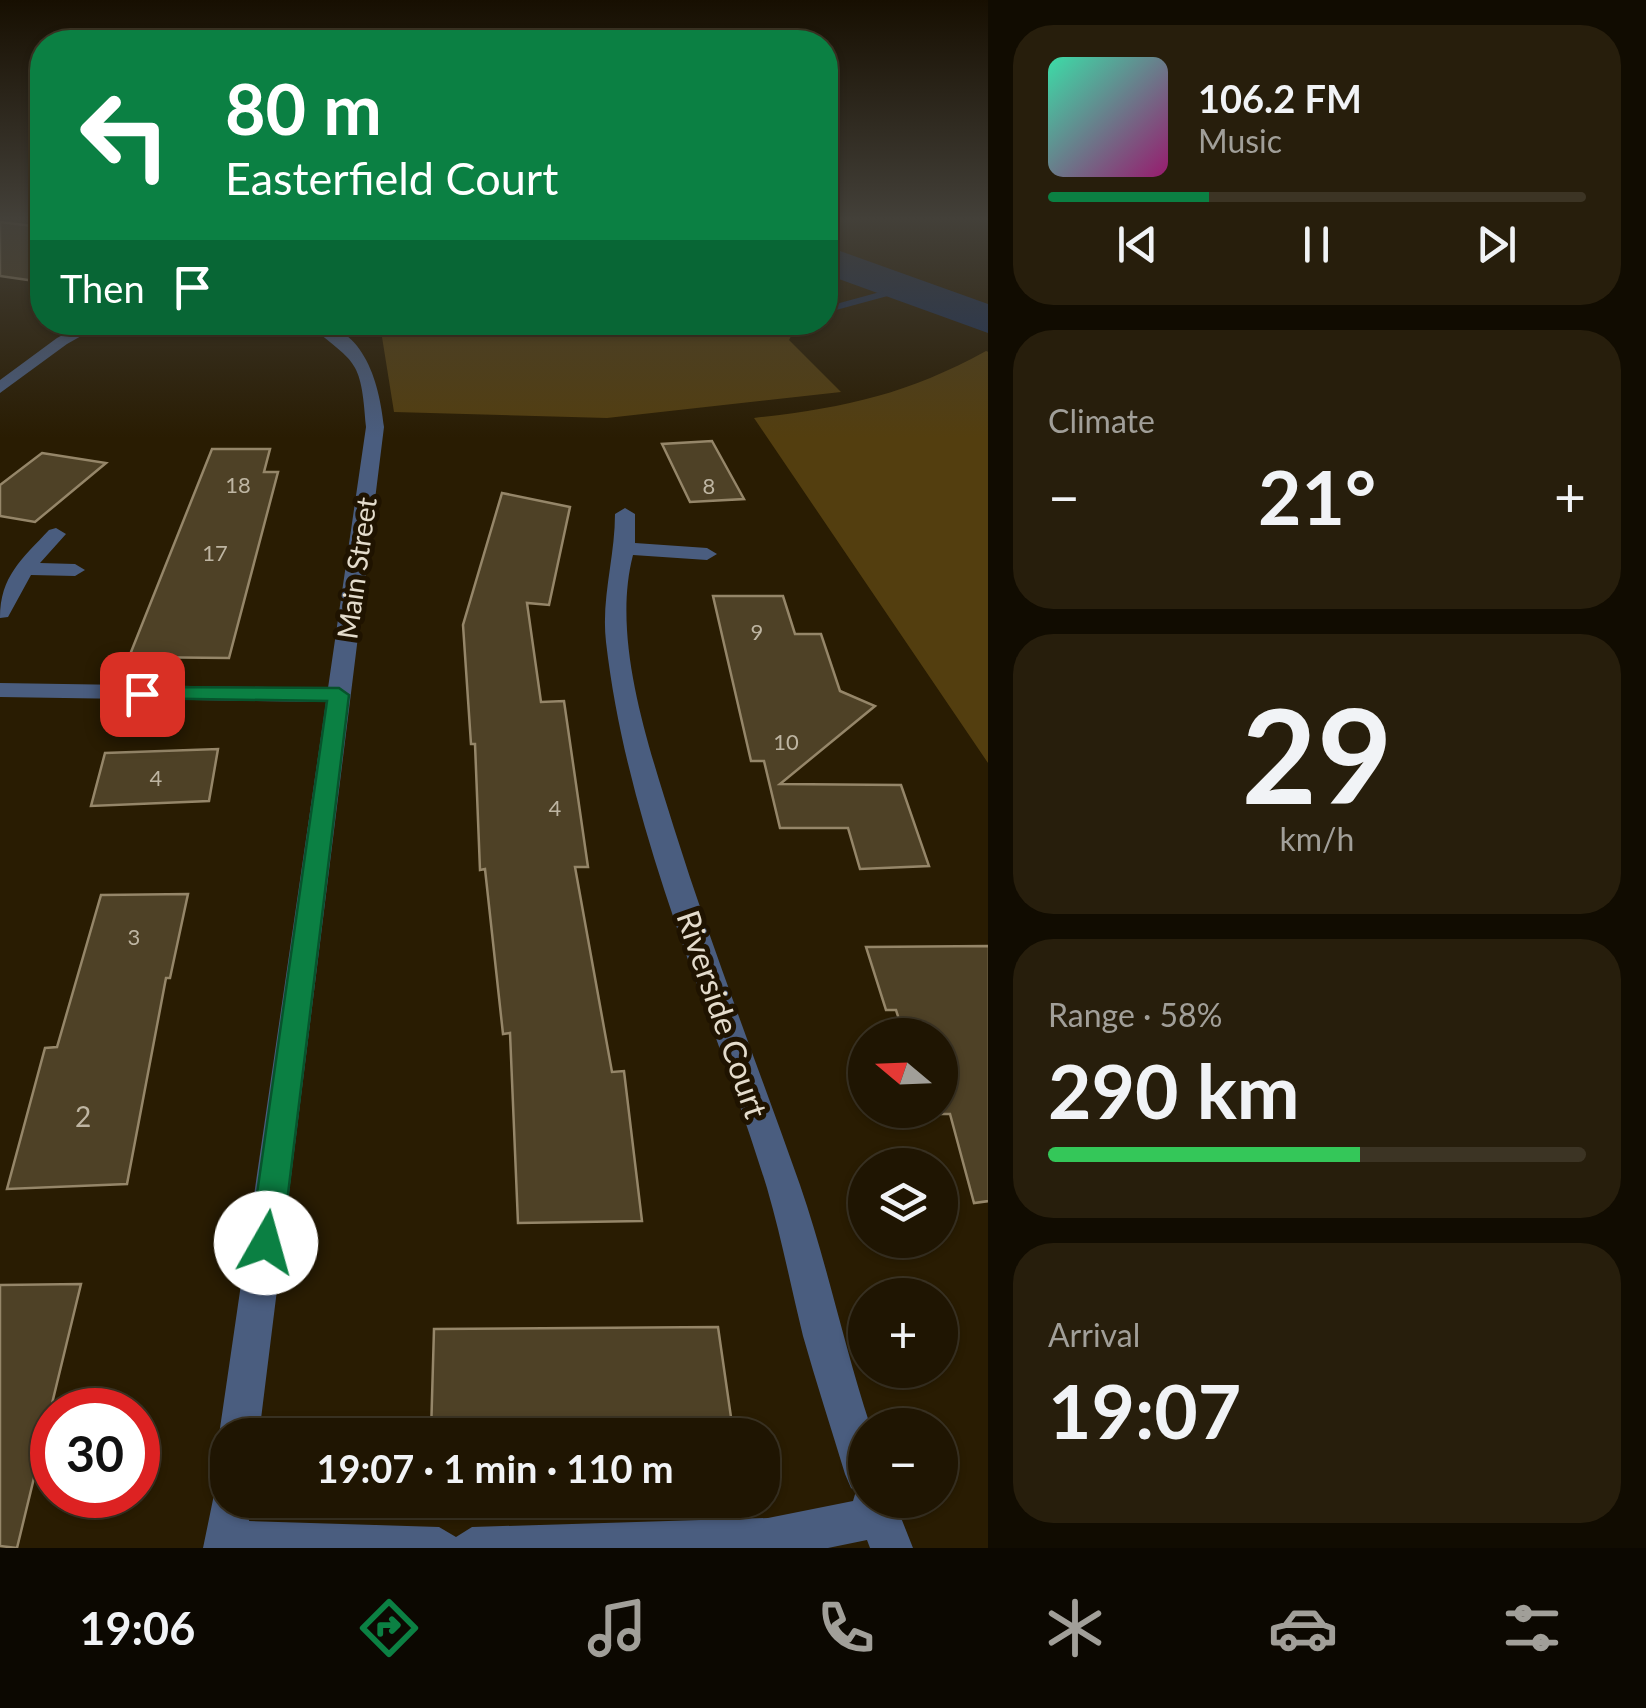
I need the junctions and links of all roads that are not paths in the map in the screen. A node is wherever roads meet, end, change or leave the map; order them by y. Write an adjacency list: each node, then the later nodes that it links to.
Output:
1 (75, 335): 3 (street)
2 (332, 335): 12 (street, Main Street)
3 (0, 388)
4 (626, 514): 6 (street, Riverside Court)
5 (56, 534): 8 (street)
6 (625, 548): 7 (street); 14 (street, Riverside Court)
7 (707, 554)
8 (24, 569): 9 (street); 10 (street)
9 (75, 570)
10 (0, 612)
11 (0, 690): 12 (street)
12 (339, 695): 13 (street, Main Street)
13 (242, 1418)
14 (848, 1419)
15 (881, 1522): 18 (street)
16 (227, 1530): 17 (street)
17 (439, 1548)
18 (472, 1548)

